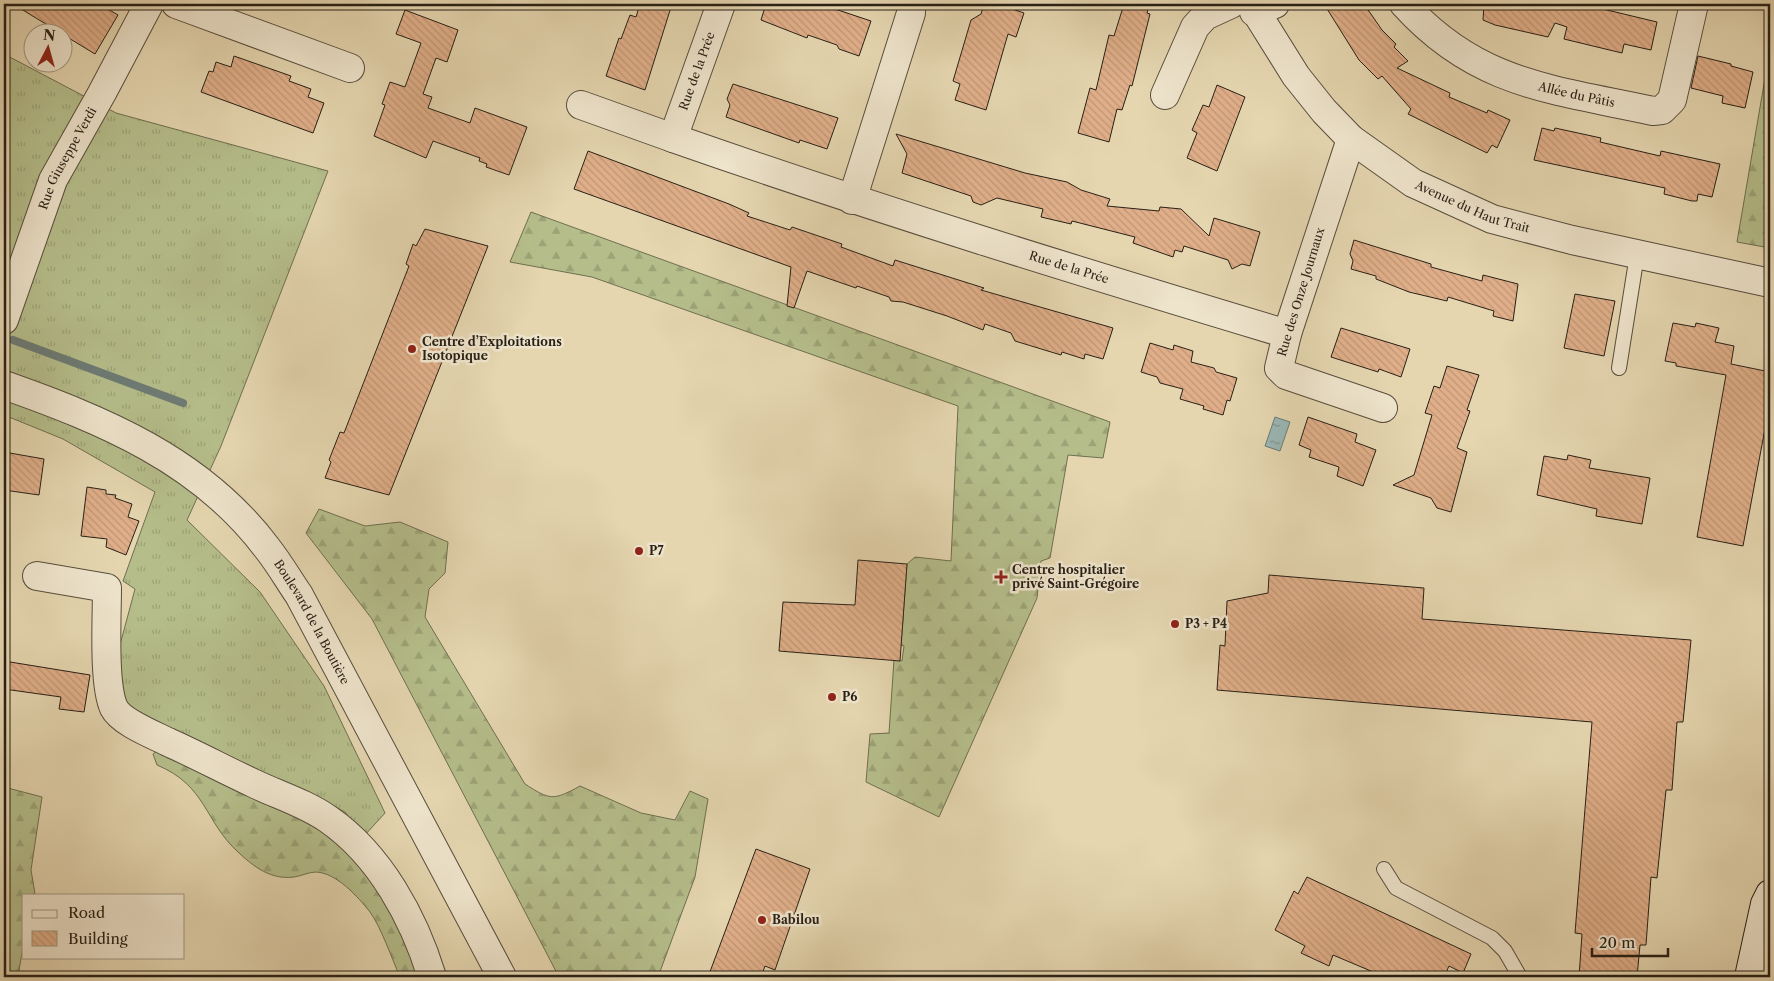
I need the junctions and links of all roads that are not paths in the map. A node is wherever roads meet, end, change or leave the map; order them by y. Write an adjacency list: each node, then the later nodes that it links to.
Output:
1 (149, 4): 16 (street, Rue Giuseppe Verdi)
2 (176, 4): 8 (street)
3 (721, 4): 11 (street, Rue de la Prée)
4 (911, 4): 13 (street)
5 (1404, 4): 6 (street, Allée du Pâtis)
6 (1694, 4)
7 (1252, 6): 9 (street); 12 (street, Avenue du Haut Trait)
8 (350, 68)
9 (1165, 95)
10 (581, 105): 11 (street, Rue de la Prée)
11 (673, 138): 13 (street, Rue de la Prée)
12 (1351, 139): 14 (street, Avenue du Haut Trait); 17 (street, Rue des Onze Journaux)
13 (852, 200): 17 (street, Rue de la Prée)
14 (1637, 255): 15 (street, Avenue du Haut Trait); 18 (lane)
15 (1770, 284)
16 (6, 314)
17 (1287, 334): 20 (street, Rue des Onze Journaux)
18 (1619, 368)
19 (4, 385): 25 (street, Boulevard de la Boutière)
20 (1383, 408)
21 (37, 576): 24 (street)
22 (1384, 869): 26 (lane)
23 (1770, 894): 27 (street)
24 (432, 977)
25 (502, 977)
26 (1520, 977)
27 (1750, 977)

